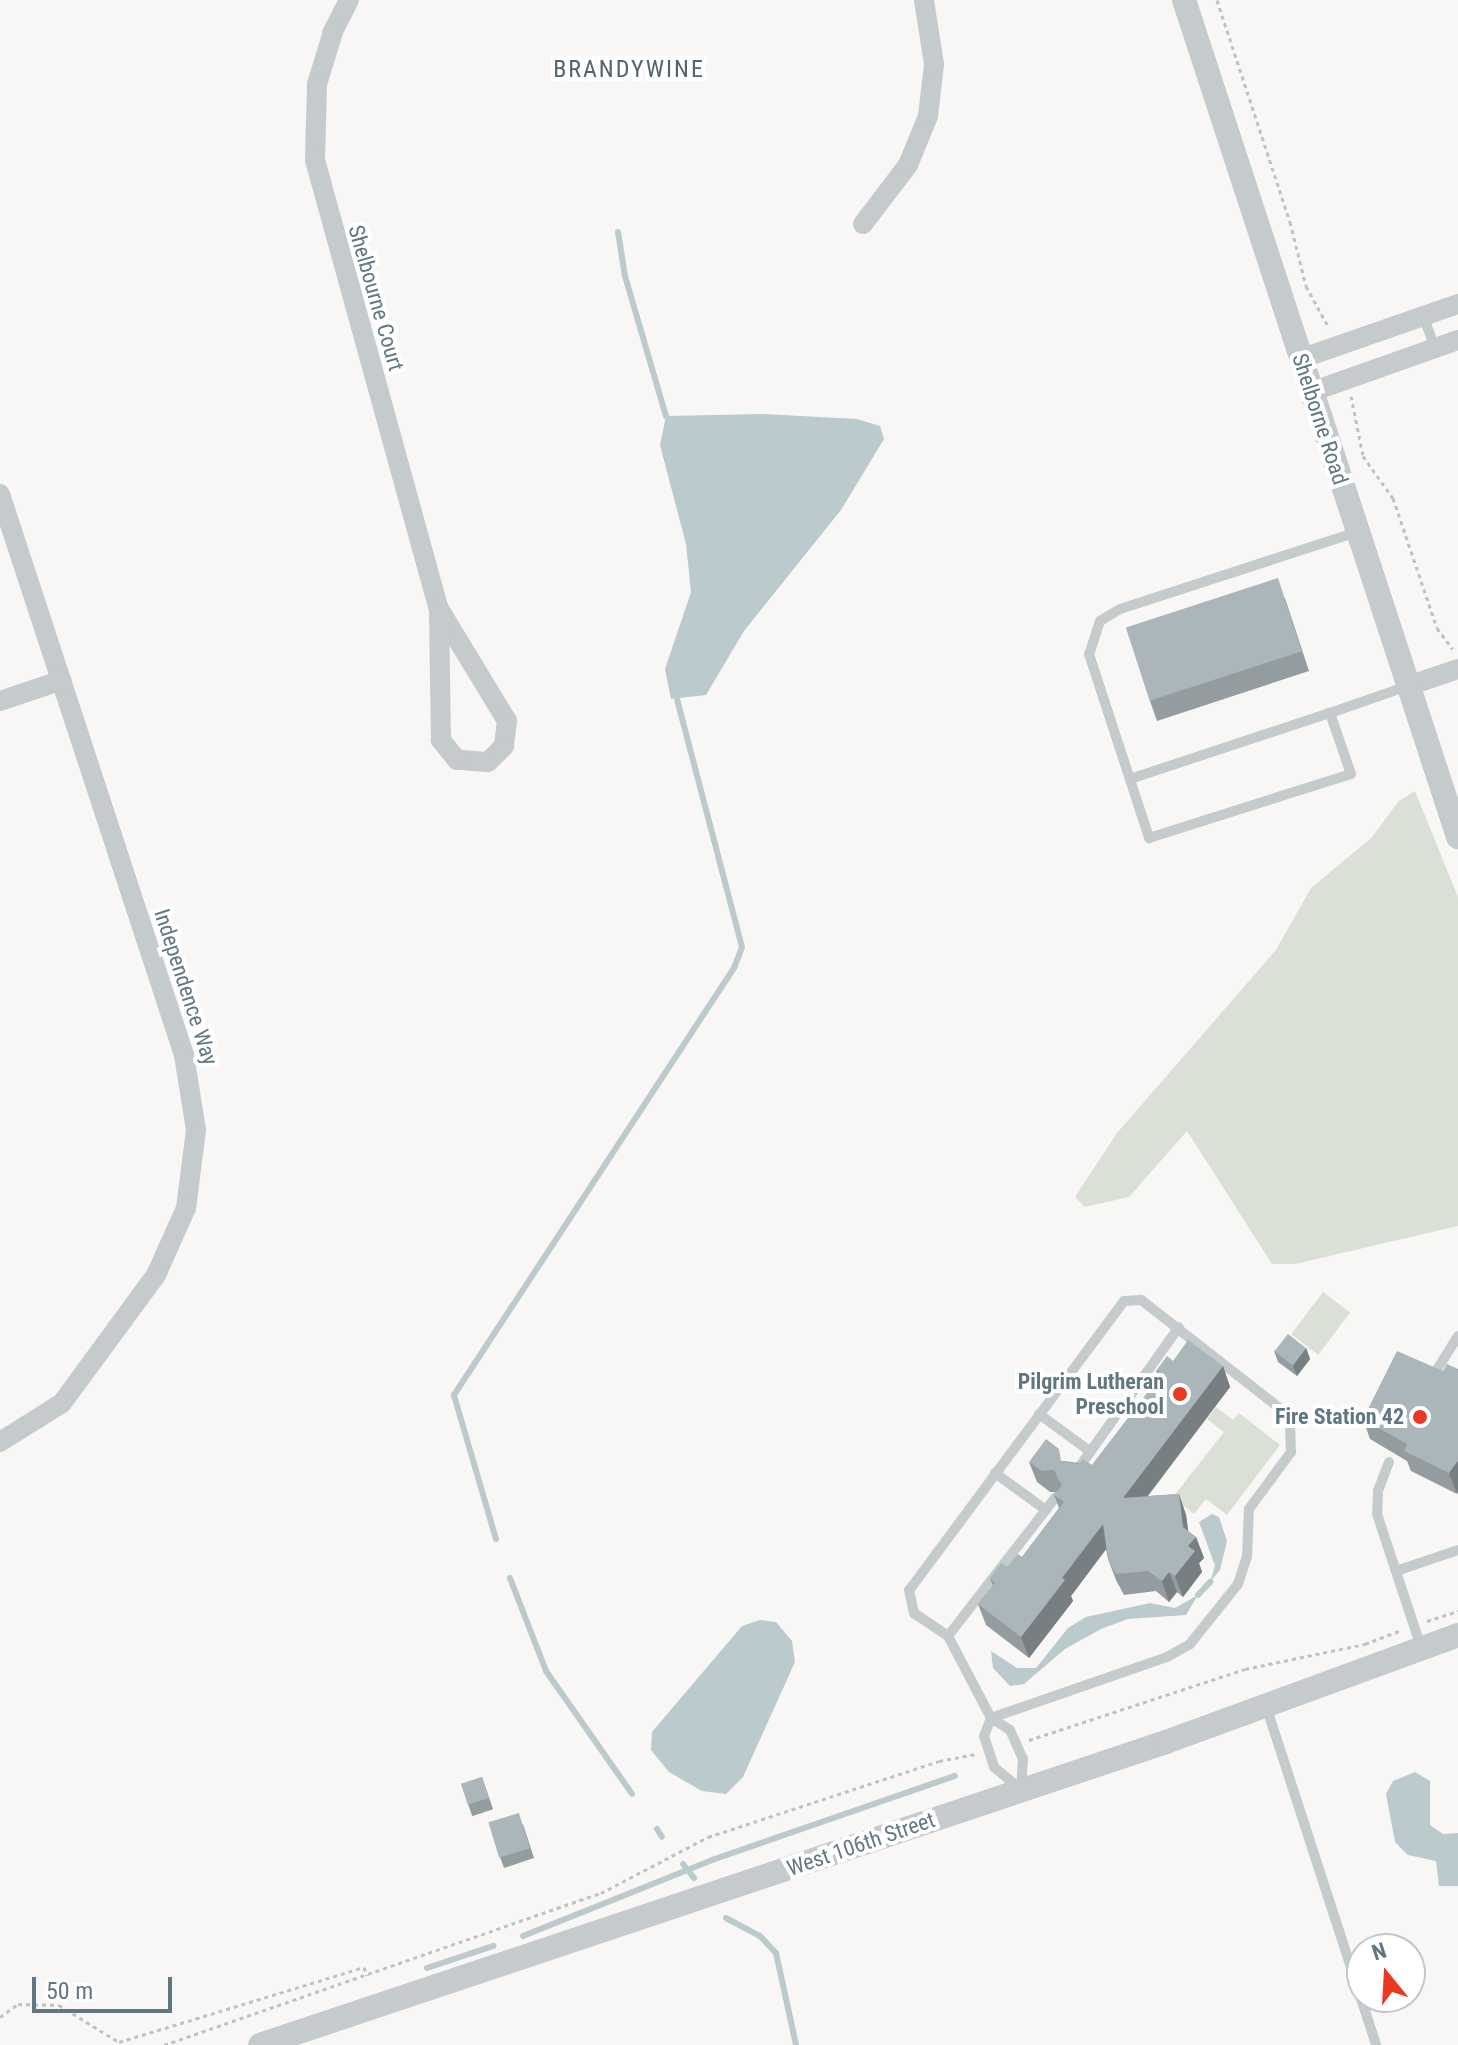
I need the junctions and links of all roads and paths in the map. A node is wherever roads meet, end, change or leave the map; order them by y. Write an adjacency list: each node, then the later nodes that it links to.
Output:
1 (349, 0): 16 (street, Shelbourne Court)
2 (924, 0): 5 (street)
3 (1184, 0): 11 (street, Shelborne Road)
4 (1217, 0): 8 (path)
5 (863, 224)
6 (1458, 304): 7 (street)
7 (1423, 316): 10 (lane); 11 (street)
8 (1332, 335)
9 (1458, 340): 10 (street)
10 (1435, 348): 13 (street)
11 (1300, 359): 13 (street, Shelborne Road)
12 (1350, 391): 17 (path)
13 (1311, 392): 15 (street, Shelborne Road)
14 (0, 494): 18 (street, Independence Way)
15 (1357, 532): 19 (street, Shelborne Road); 22 (lane)
16 (439, 609): 16 (street, Shelbourne Court)
17 (1456, 660): 19 (street)
18 (62, 680): 20 (street); 28 (street, Independence Way)
19 (1408, 686): 21 (lane); 23 (street, Shelborne Road)
20 (0, 701)
21 (1330, 713): 22 (lane); 22 (lane)
22 (1130, 779)
23 (1458, 837)
24 (1179, 1327): 27 (lane); 29 (lane); 42 (lane)
25 (1458, 1336): 26 (lane)
26 (1433, 1376)
27 (1039, 1414): 29 (lane); 31 (lane)
28 (0, 1442)
29 (1091, 1452): 32 (lane)
30 (1389, 1462): 36 (lane)
31 (995, 1473): 34 (lane); 39 (lane)
32 (1073, 1475)
33 (1056, 1497): 34 (lane)
34 (1046, 1510): 39 (lane)
35 (1458, 1550): 36 (lane)
36 (1396, 1571): 40 (lane)
37 (1458, 1611): 40 (path)
38 (1458, 1635): 40 (street, West 106th Street)
39 (948, 1636): 42 (lane)
40 (1417, 1636): 41 (street, West 106th Street); 43 (path)
41 (1265, 1704): 45 (street, West 106th Street); 50 (lane)
42 (991, 1718): 45 (lane); 45 (lane)
43 (1027, 1741)
44 (976, 1754): 46 (path)
45 (1021, 1790): 49 (street, West 106th Street)
46 (367, 1976): 47 (path); 48 (path)
47 (0, 2017)
48 (164, 2045)
49 (260, 2045)
50 (1376, 2045)

